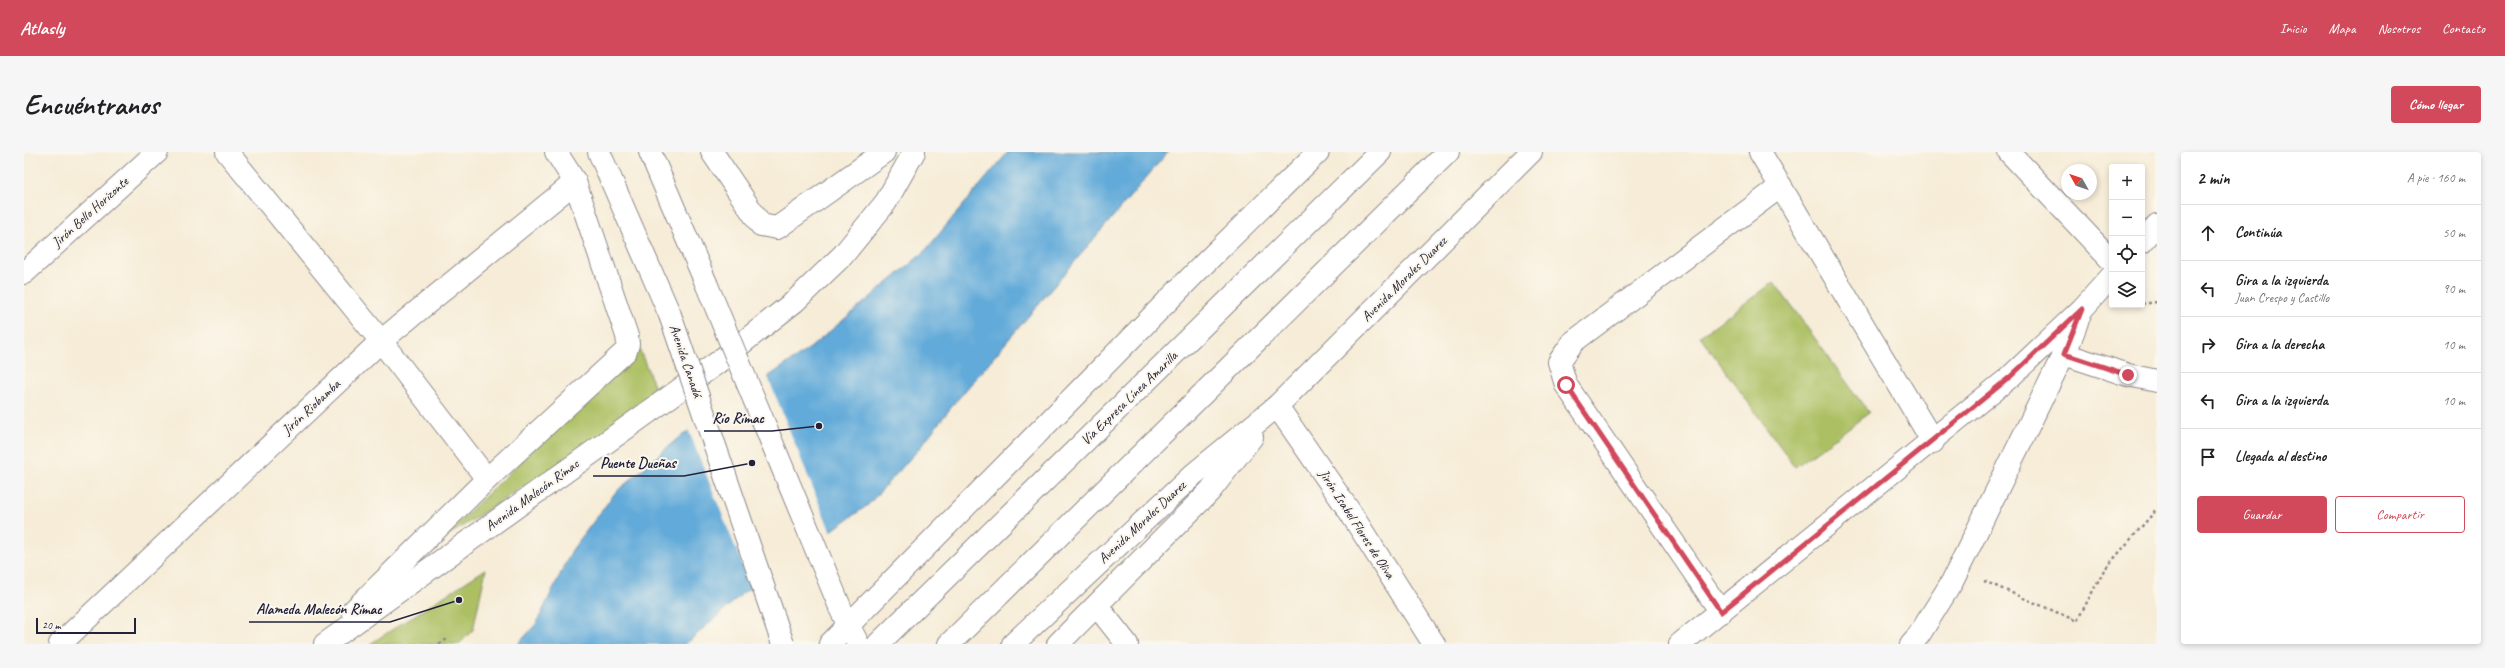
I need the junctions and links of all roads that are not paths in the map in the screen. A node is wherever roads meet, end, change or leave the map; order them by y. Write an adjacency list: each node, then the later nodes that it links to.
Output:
1 (157, 152): 20 (main road, Jirón Bello Horizonte)
2 (227, 152): 23 (main road)
3 (556, 152): 15 (main road)
4 (599, 152): 35 (main road, Avenida Canadá, bridge)
5 (650, 152): 31 (main road, bridge)
6 (712, 152): 7 (main road)
7 (884, 152)
8 (914, 152): 34 (main road, Avenida Malecón Rímac)
9 (1318, 152): 31 (main road)
10 (1380, 152): 37 (main road, Vía Expresa Línea Amarilla)
11 (1448, 152): 38 (main road)
12 (1531, 152): 26 (main road, Avenida Morales Duarez)
13 (1760, 152): 16 (main road)
14 (2009, 152): 19 (main road)
15 (574, 182): 23 (main road, Jirón Riobamba); 28 (main road)
16 (1781, 186): 27 (main road); 30 (main road)
17 (2157, 225): 18 (main road)
18 (2145, 239)
19 (2109, 258)
20 (24, 273)
21 (2109, 279): 22 (main road)
22 (2082, 309): 24 (main road); 27 (main road)
23 (381, 341): 28 (main road); 32 (main road, Jirón Riobamba)
24 (2064, 354): 25 (main road); 44 (main road)
25 (2157, 381)
26 (1277, 406): 29 (main road, Avenida Morales Duarez); 39 (main road, Avenida Morales Duarez); 42 (main road, Jirón Isabel Flores de Oliva)
27 (1933, 442): 30 (main road)
28 (487, 479): 33 (main road)
29 (1097, 606): 40 (main road, Avenida Morales Duarez); 41 (main road)
30 (1721, 612): 43 (main road)
31 (849, 626): 36 (main road)
32 (60, 644)
33 (320, 644)
34 (325, 644)
35 (783, 644)
36 (830, 644)
37 (878, 644)
38 (949, 644)
39 (1013, 644)
40 (1058, 644)
41 (1127, 644)
42 (1434, 644)
43 (1680, 644)
44 (1911, 644)

